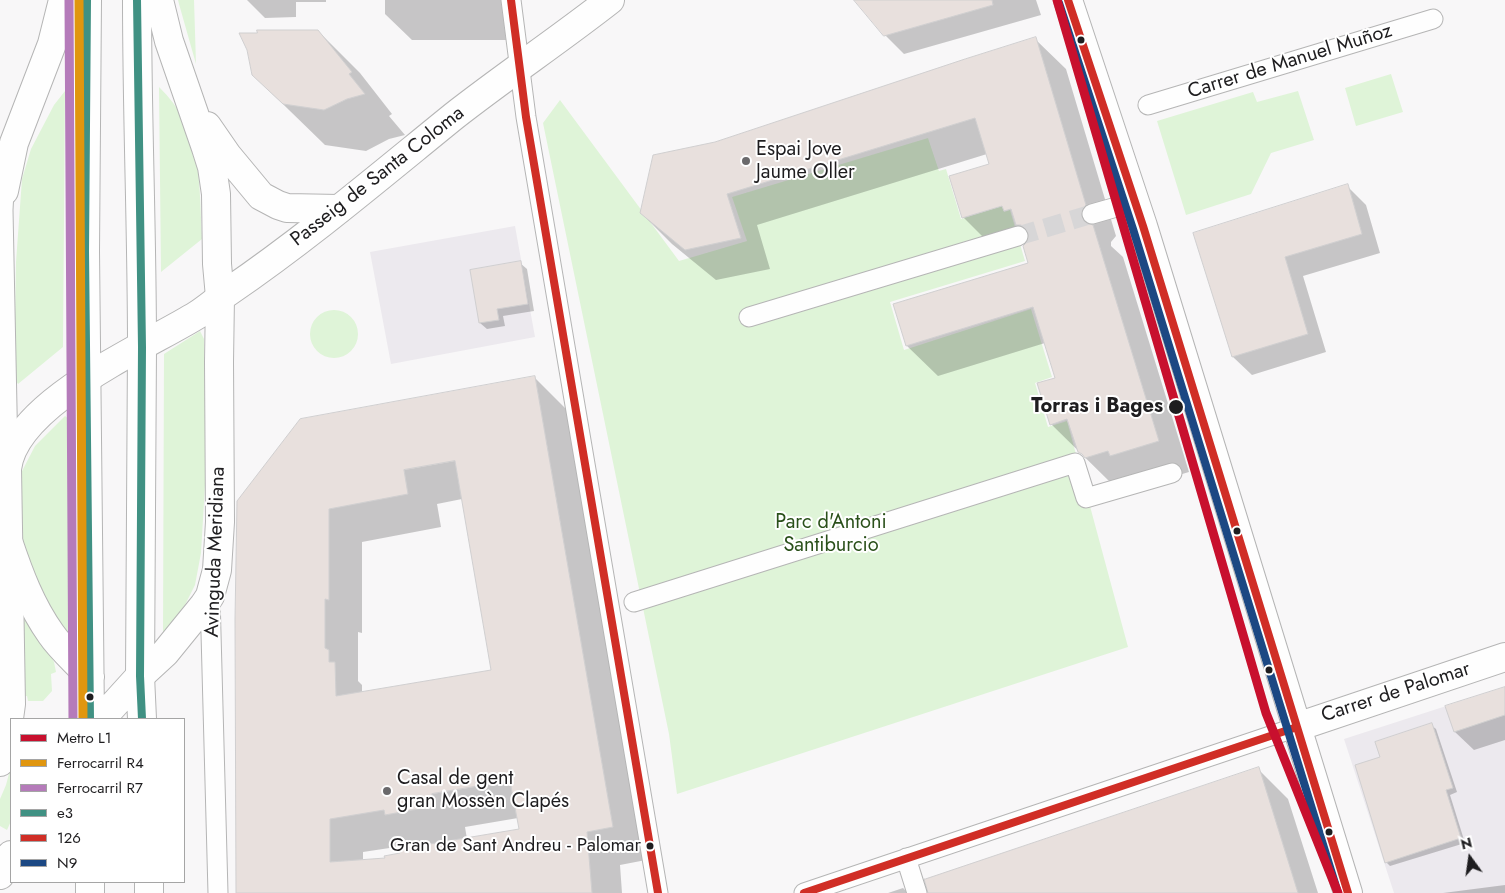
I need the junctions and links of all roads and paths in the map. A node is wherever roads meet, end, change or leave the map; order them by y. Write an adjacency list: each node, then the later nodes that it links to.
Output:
1 (63, 0): 13 (main road)
2 (87, 0): 21 (main road)
3 (137, 0): 20 (main road)
4 (159, 0): 10 (main road)
5 (511, 0): 9 (street)
6 (610, 0): 9 (main road, Passeig de Santa Coloma)
7 (1068, 0): 14 (main road)
8 (1432, 18): 11 (street, Carrer de Manuel Muñoz)
9 (519, 67): 15 (main road, Passeig de Santa Coloma); 39 (street)
10 (183, 83): 15 (main road); 18 (main road, Avinguda Meridiana)
11 (1148, 105)
12 (0, 156): 13 (street)
13 (4, 191): 22 (street)
14 (1134, 202): 16 (street); 33 (main road)
15 (339, 209): 18 (main road, Passeig de Santa Coloma)
16 (1092, 214)
17 (1018, 236): 19 (street)
18 (220, 297): 20 (main road, Passeig de Santa Coloma); 25 (main road, Avinguda Meridiana)
19 (749, 317)
20 (142, 346): 21 (main road); 28 (main road)
21 (87, 378): 22 (main road); 29 (main road)
22 (8, 460): 24 (main road)
23 (1172, 473): 26 (street)
24 (8, 541): 29 (main road); 34 (main road)
25 (210, 596): 28 (main road); 38 (street, Avinguda Meridiana)
26 (634, 602)
27 (1505, 657): 33 (main road, Carrer de Palomar)
28 (140, 676): 31 (main road); 32 (main road)
29 (90, 677): 30 (main road)
30 (90, 718)
31 (103, 718)
32 (142, 718)
33 (1297, 727): 36 (street, Carrer de Palomar); 42 (main road)
34 (1, 750)
35 (10, 858): 37 (main road)
36 (906, 858): 40 (street, Carrer de Palomar); 41 (street)
37 (0, 875)
38 (218, 893)
39 (658, 893)
40 (804, 893)
41 (917, 893)
42 (1348, 893)

